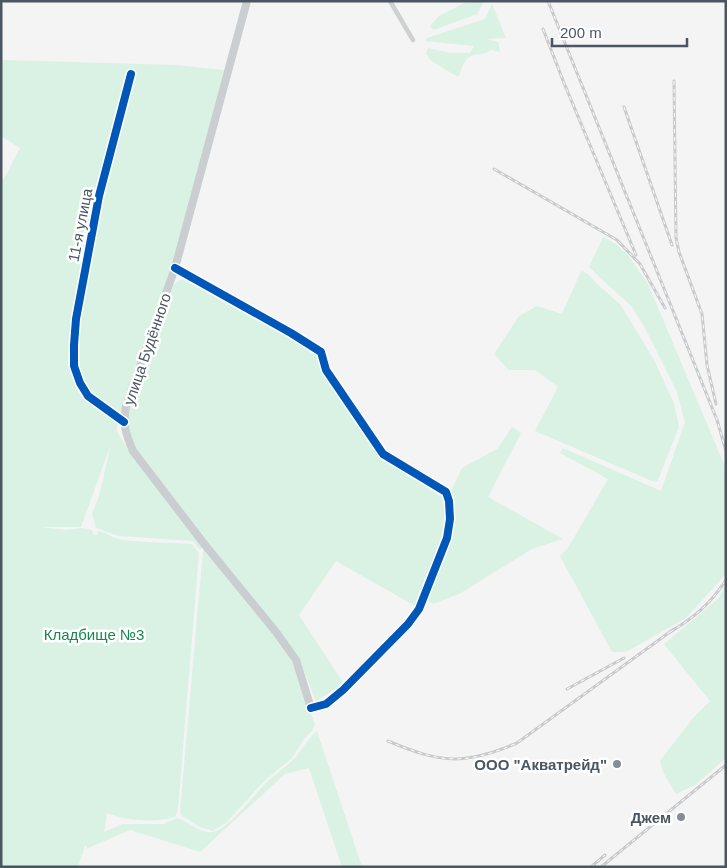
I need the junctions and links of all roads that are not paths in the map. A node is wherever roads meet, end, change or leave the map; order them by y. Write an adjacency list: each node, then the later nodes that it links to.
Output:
1 (246, 1): 5 (main road, улица Будённого)
2 (390, 1): 3 (street)
3 (413, 40)
4 (130, 74): 6 (street, 11-я улица)
5 (175, 268): 6 (main road, улица Будённого); 7 (street)
6 (124, 422): 7 (main road, улица Будённого)
7 (311, 708)

